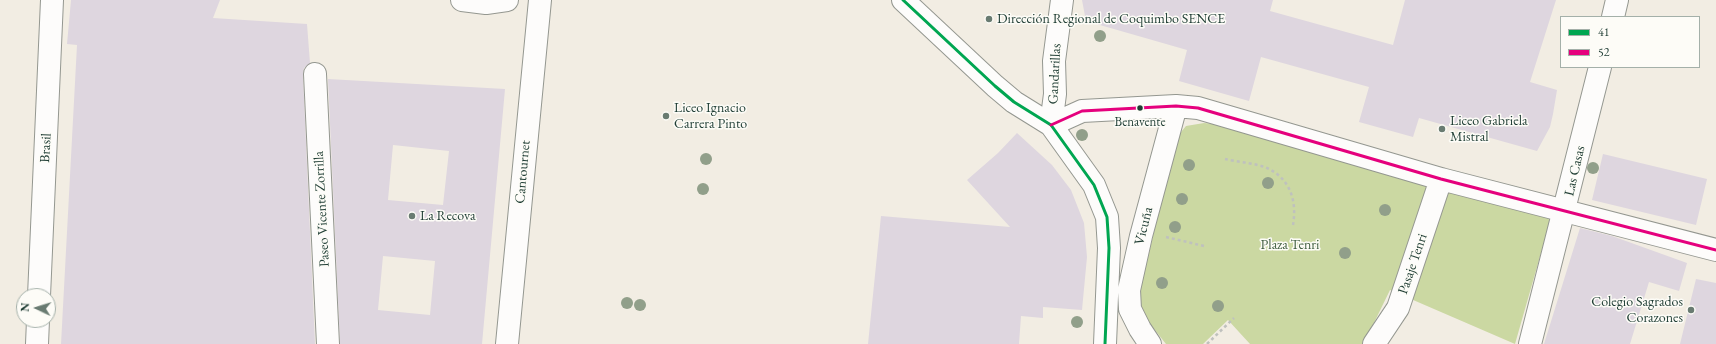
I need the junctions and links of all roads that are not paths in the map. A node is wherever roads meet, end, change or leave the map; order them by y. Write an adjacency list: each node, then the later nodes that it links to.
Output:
1 (52, 0): 16 (street, Brasil)
2 (462, 0): 3 (street)
3 (507, 0)
4 (540, 0): 20 (street, Cantournet)
5 (903, 0): 12 (street)
6 (1062, 0): 12 (street, Gandarillas)
7 (1617, 0): 8 (street)
8 (1613, 16)
9 (1600, 68): 14 (street, Las Casas)
10 (315, 74): 19 (street, Paseo Vicente Zorrilla)
11 (1176, 106): 12 (street); 13 (street); 22 (street, Vicuña)
12 (1051, 125): 21 (street)
13 (1441, 179): 14 (street); 23 (street, Pasaje Tenri)
14 (1566, 210): 15 (street); 24 (street, Las Casas)
15 (1716, 250)
16 (39, 288)
17 (38, 328): 18 (street)
18 (37, 344)
19 (328, 344)
20 (507, 344)
21 (1105, 344)
22 (1150, 344)
23 (1374, 344)
24 (1530, 344)

